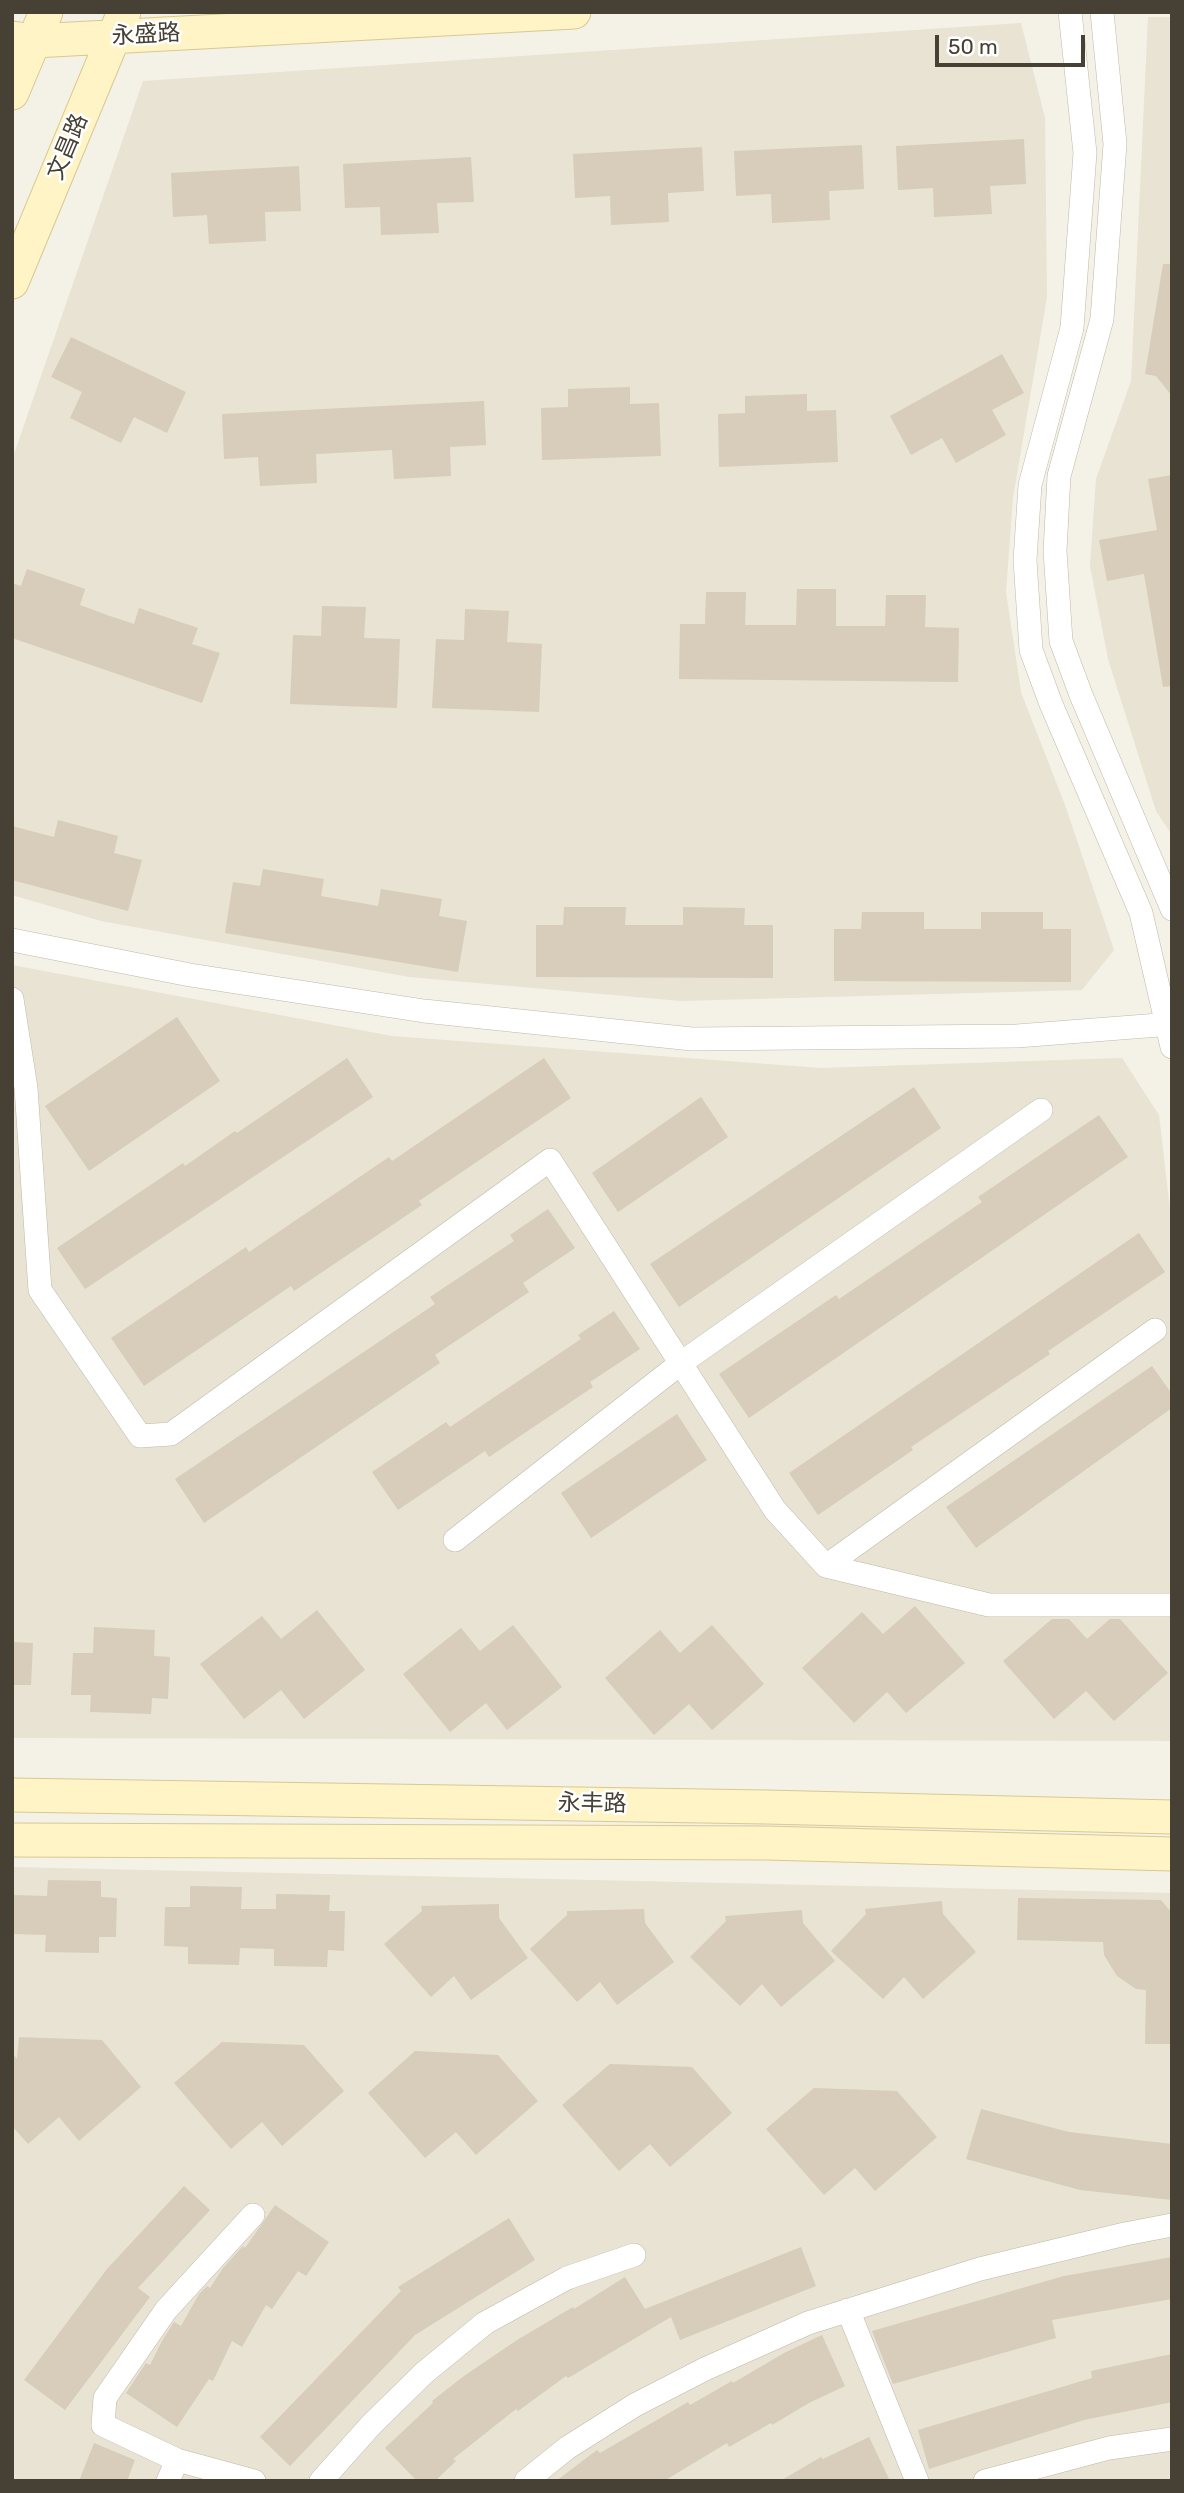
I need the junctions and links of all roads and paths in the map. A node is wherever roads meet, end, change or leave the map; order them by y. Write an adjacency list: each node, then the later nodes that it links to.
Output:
1 (573, 12): 4 (street, 永盛路)
2 (1070, 12): 11 (street)
3 (1102, 12): 8 (street)
4 (119, 24): 5 (street, 永盛路); 7 (street, 文昌路)
5 (31, 30): 6 (street)
6 (12, 93)
7 (12, 282)
8 (1171, 906)
9 (12, 940): 11 (street)
10 (12, 999): 14 (street)
11 (1170, 1032)
12 (1041, 1111): 14 (street)
13 (1156, 1330): 16 (street)
14 (681, 1363): 15 (street); 16 (street)
15 (455, 1540)
16 (826, 1566): 17 (street)
17 (1172, 1605)
18 (12, 1795): 19 (street, 永丰路)
19 (1172, 1817)
20 (12, 1840): 21 (street, 永丰路)
21 (1172, 1854)
22 (253, 2215): 27 (street)
23 (1172, 2225): 25 (street)
24 (634, 2255): 29 (street)
25 (848, 2310): 30 (street); 31 (street)
26 (1172, 2439): 32 (street)
27 (172, 2470): 28 (street)
28 (254, 2481)
29 (321, 2481)
30 (526, 2481)
31 (917, 2481)
32 (985, 2481)

